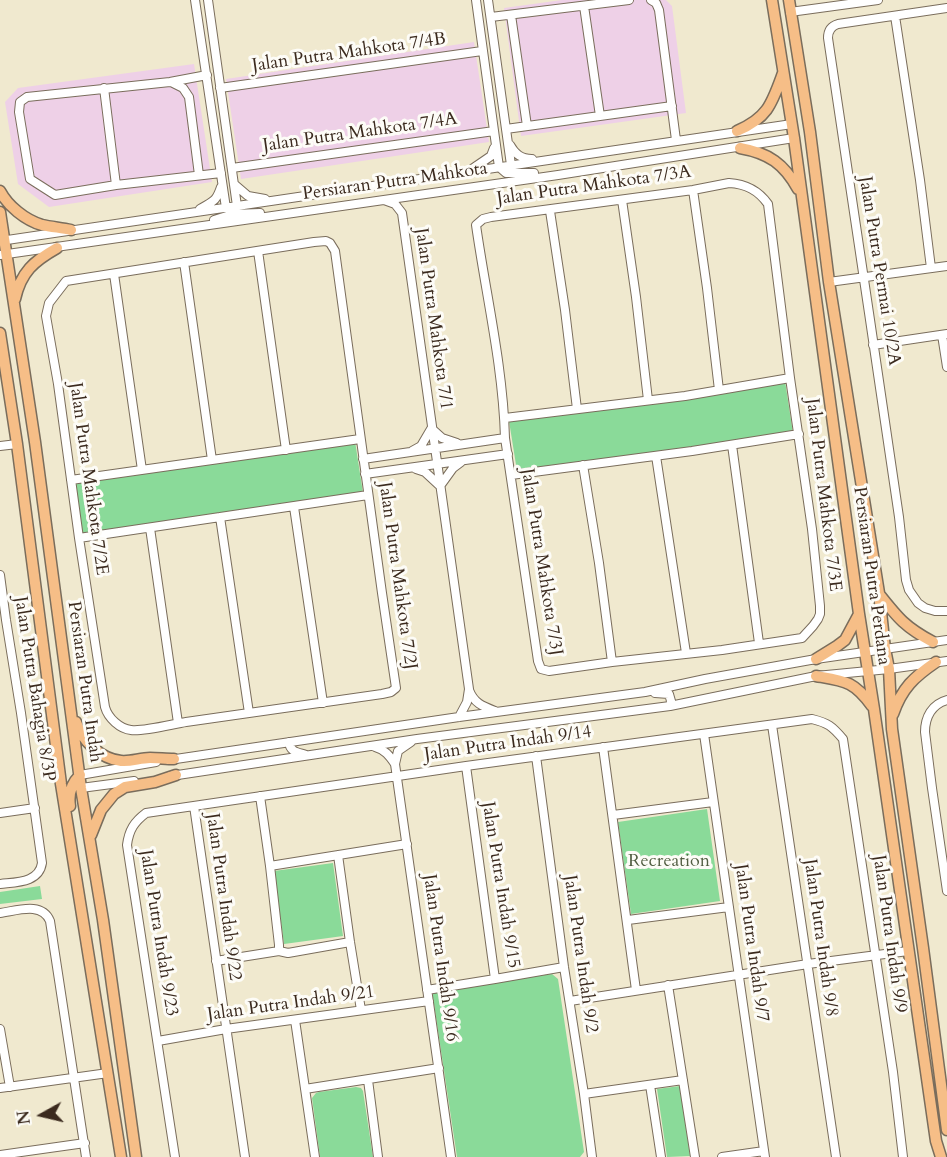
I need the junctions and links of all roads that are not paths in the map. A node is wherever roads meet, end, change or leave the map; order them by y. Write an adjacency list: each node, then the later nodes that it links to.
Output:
1 (195, 0): 18 (street)
2 (208, 0): 22 (street)
3 (476, 0): 16 (street)
4 (488, 0): 15 (street)
5 (629, 0): 10 (street)
6 (651, 0): 24 (street)
7 (772, 0): 17 (main road, Persiaran Putra Perdana)
8 (789, 0): 12 (main road, Persiaran Putra Perdana)
9 (878, 0): 12 (street)
10 (584, 6): 13 (street); 25 (street)
11 (947, 8): 14 (street, Jalan Putra Permai 10/2A)
12 (790, 12): 20 (main road, Persiaran Putra Perdana)
13 (512, 15): 15 (street); 26 (street)
14 (895, 16): 72 (street); 74 (street, Jalan Putra Permai 10/2A)
15 (491, 17): 27 (street)
16 (483, 51): 22 (street, Jalan Putra Mahkota 7/4B); 29 (street)
17 (784, 71): 28 (main road, Persiaran Putra Perdana); 30 (main road)
18 (207, 78): 19 (street); 23 (street); 44 (street)
19 (170, 82): 21 (street); 23 (street)
20 (802, 82): 28 (main road); 39 (main road, Persiaran Putra Perdana)
21 (104, 88): 46 (street); 46 (street)
22 (220, 88): 38 (street)
23 (189, 97): 42 (street)
24 (672, 106): 25 (street); 31 (street)
25 (600, 116): 26 (street)
26 (527, 126): 27 (street)
27 (506, 129): 32 (street)
28 (795, 130): 30 (street, Persiaran Putra Mahkota); 34 (street, Persiaran Putra Mahkota); 39 (main road); 52 (main road, Persiaran Putra Perdana)
29 (494, 131): 33 (street); 38 (street, Jalan Putra Mahkota 7/4A)
30 (737, 131): 31 (street, Persiaran Putra Mahkota)
31 (676, 140): 35 (street, Persiaran Putra Mahkota)
32 (508, 142): 35 (street); 36 (street)
33 (495, 145): 37 (street); 40 (street)
34 (740, 148): 43 (street, Persiaran Putra Mahkota); 52 (main road)
35 (547, 160): 36 (street, Persiaran Putra Mahkota)
36 (511, 165): 37 (street, Persiaran Putra Mahkota); 41 (street)
37 (499, 167): 40 (street, Persiaran Putra Mahkota); 41 (street)
38 (232, 168): 45 (street)
39 (815, 168): 75 (main road, Persiaran Putra Perdana)
40 (466, 172): 55 (street, Persiaran Putra Mahkota)
41 (506, 173): 43 (street); 47 (street)
42 (199, 175): 44 (street); 46 (street)
43 (558, 175): 47 (street, Persiaran Putra Mahkota)
44 (221, 177): 56 (street); 60 (street)
45 (234, 183): 55 (street); 57 (street)
46 (116, 185)
47 (460, 189): 51 (street, Persiaran Putra Mahkota)
48 (752, 189): 49 (street, Jalan Putra Mahkota 7/3A); 81 (street, Jalan Putra Mahkota 7/3E)
49 (693, 190): 54 (street, Jalan Putra Mahkota 7/3A); 82 (street)
50 (0, 191): 64 (main road)
51 (415, 195): 53 (street, Persiaran Putra Mahkota); 61 (street, Jalan Putra Mahkota 7/1)
52 (801, 195): 117 (main road, Persiaran Putra Perdana)
53 (383, 200): 61 (street, Jalan Putra Mahkota 7/1); 62 (street, Persiaran Putra Mahkota)
54 (622, 200): 58 (street, Jalan Putra Mahkota 7/3A); 83 (street)
55 (271, 201): 57 (street, Persiaran Putra Mahkota)
56 (226, 208): 57 (street); 60 (street)
57 (235, 210): 62 (street); 63 (street)
58 (550, 211): 84 (street); 85 (street, Jalan Putra Mahkota 7/3A)
59 (0, 212): 65 (main road, Persiaran Putra Indah)
60 (195, 212): 64 (street)
61 (402, 213): 86 (street, Jalan Putra Mahkota 7/1)
62 (274, 216): 63 (street, Persiaran Putra Mahkota)
63 (191, 228): 67 (street, Persiaran Putra Mahkota)
64 (71, 230): 65 (street)
65 (2, 241): 69 (main road, Persiaran Putra Indah)
66 (314, 242): 68 (street, Jalan Putra Mahkota 7/2E); 89 (street, Jalan Putra Mahkota 7/2J)
67 (57, 248): 69 (street, Persiaran Putra Mahkota); 76 (main road)
68 (258, 251): 70 (street, Jalan Putra Mahkota 7/2E); 95 (street)
69 (3, 255): 76 (main road, Persiaran Putra Indah)
70 (184, 262): 73 (street, Jalan Putra Mahkota 7/2E); 99 (street)
71 (947, 266): 72 (street)
72 (931, 268): 74 (street)
73 (114, 274): 105 (street); 107 (street, Jalan Putra Mahkota 7/2E)
74 (864, 278): 75 (street); 79 (street, Jalan Putra Permai 10/2A)
75 (829, 282): 115 (main road, Persiaran Putra Perdana)
76 (14, 304): 133 (main road, Persiaran Putra Indah)
77 (0, 333): 90 (main road, Persiaran Putra Indah)
78 (945, 334): 79 (street); 80 (street)
79 (873, 345): 116 (street, Jalan Putra Permai 10/2A)
80 (947, 367)
81 (790, 378): 82 (street); 87 (street, Jalan Putra Mahkota 7/3E)
82 (719, 390): 83 (street)
83 (648, 400): 84 (street)
84 (577, 409): 85 (street)
85 (505, 418): 88 (street, Jalan Putra Mahkota 7/3A)
86 (431, 429): 91 (street); 94 (street, Jalan Putra Mahkota 7/1); 96 (street, Jalan Putra Mahkota 7/1)
87 (799, 434): 92 (street); 120 (street, Jalan Putra Mahkota 7/3E)
88 (505, 438): 91 (street); 97 (street, Jalan Putra Mahkota 7/3J)
89 (360, 439): 95 (street); 103 (street, Jalan Putra Mahkota 7/2J)
90 (17, 444): 93 (street); 144 (main road, Persiaran Putra Indah)
91 (462, 444): 94 (street)
92 (732, 444): 98 (street); 120 (street)
93 (0, 446)
94 (434, 449): 96 (street); 101 (street, Jalan Putra Mahkota 7/1)
95 (286, 450): 99 (street)
96 (409, 453): 103 (street)
97 (508, 454): 100 (street); 106 (street, Jalan Putra Mahkota 7/3J)
98 (656, 456): 102 (street); 123 (street)
99 (212, 460): 105 (street)
100 (467, 460): 101 (street); 108 (street)
101 (436, 464): 104 (street); 108 (street, Jalan Putra Mahkota 7/1)
102 (583, 465): 106 (street); 125 (street)
103 (364, 466): 104 (street); 109 (street, Jalan Putra Mahkota 7/2J)
104 (412, 468): 108 (street)
105 (142, 470): 107 (street)
106 (511, 475): 128 (street, Jalan Putra Mahkota 7/3J)
107 (71, 480): 113 (street, Jalan Putra Mahkota 7/2E)
108 (440, 486): 131 (street, Jalan Putra Mahkota 7/1)
109 (368, 495): 110 (street); 135 (street, Jalan Putra Mahkota 7/2J)
110 (294, 507): 111 (street); 135 (street)
111 (220, 517): 112 (street); 139 (street)
112 (150, 528): 113 (street); 141 (street)
113 (79, 538): 141 (street, Jalan Putra Mahkota 7/2E)
114 (0, 575): 162 (street, Jalan Putra Bahagia 8/3P)
115 (879, 593): 119 (main road); 121 (main road, Persiaran Putra Perdana)
116 (947, 611)
117 (858, 614): 122 (main road, Persiaran Putra Perdana); 124 (main road)
118 (947, 640): 119 (street)
119 (933, 642): 121 (street)
120 (759, 643): 123 (street, Jalan Putra Mahkota 7/3E)
121 (885, 649): 122 (street); 127 (main road, Persiaran Putra Perdana)
122 (865, 652): 124 (street); 129 (main road, Persiaran Putra Perdana)
123 (686, 653): 125 (street, Jalan Putra Mahkota 7/3E)
124 (816, 659): 132 (street)
125 (612, 662): 128 (street, Jalan Putra Mahkota 7/3E)
126 (942, 662): 127 (street); 145 (main road)
127 (889, 669): 129 (street); 145 (main road, Persiaran Putra Perdana)
128 (563, 670)
129 (868, 671): 130 (street); 137 (main road, Persiaran Putra Perdana)
130 (816, 676): 136 (street); 137 (main road)
131 (469, 689): 138 (street); 140 (street, Jalan Putra Mahkota 7/1)
132 (645, 692): 136 (street); 138 (street)
133 (70, 699): 153 (main road); 158 (main road, Persiaran Putra Indah)
134 (947, 700): 170 (street)
135 (323, 703): 139 (street, Jalan Putra Mahkota 7/2E)
136 (670, 706): 147 (street)
137 (874, 709): 180 (main road, Persiaran Putra Perdana)
138 (496, 712): 140 (street)
139 (249, 713): 141 (street, Jalan Putra Mahkota 7/2E)
140 (459, 717): 148 (street)
141 (178, 723)
142 (826, 723): 143 (street, Jalan Putra Indah 9/14); 181 (street, Jalan Putra Indah 9/9)
143 (772, 725): 146 (street, Jalan Putra Indah 9/14); 183 (street, Jalan Putra Indah 9/8)
144 (54, 726): 158 (main road); 167 (main road, Persiaran Putra Indah)
145 (892, 729): 209 (main road, Persiaran Putra Perdana)
146 (704, 734): 150 (street, Jalan Putra Indah 9/14); 160 (street, Jalan Putra Indah 9/7)
147 (417, 739): 149 (street); 154 (street)
148 (289, 742): 151 (street); 153 (street)
149 (366, 747): 151 (street); 154 (street)
150 (603, 747): 152 (street, Jalan Putra Indah 9/14); 164 (street)
151 (309, 755): 156 (street)
152 (536, 756): 155 (street, Jalan Putra Indah 9/14); 184 (street, Jalan Putra Indah 9/2)
153 (174, 759): 158 (street)
154 (394, 764): 157 (street, Jalan Putra Indah 9/16)
155 (466, 766): 157 (street, Jalan Putra Indah 9/14); 186 (street, Jalan Putra Indah 9/15)
156 (176, 775): 158 (street); 165 (main road)
157 (396, 776): 159 (street, Jalan Putra Indah 9/14); 166 (street, Jalan Putra Indah 9/16)
158 (78, 781): 165 (main road, Persiaran Putra Indah); 167 (main road)
159 (260, 796): 161 (street, Jalan Putra Indah 9/14); 169 (street)
160 (713, 802): 164 (street); 173 (street, Jalan Putra Indah 9/7)
161 (194, 806): 182 (street, Jalan Putra Indah 9/22); 198 (street, Jalan Putra Indah 9/23)
162 (35, 808): 163 (street); 171 (street, Jalan Putra Bahagia 8/3P)
163 (0, 813)
164 (613, 814): 176 (street)
165 (89, 838): 175 (main road, Persiaran Putra Indah)
166 (407, 844): 168 (street); 188 (street, Jalan Putra Indah 9/16)
167 (72, 854): 177 (main road, Persiaran Putra Indah)
168 (338, 855): 169 (street); 178 (street)
169 (270, 866): 179 (street)
170 (946, 873): 172 (street)
171 (0, 884)
172 (947, 891)
173 (729, 907): 176 (street); 185 (street, Jalan Putra Indah 9/7)
174 (0, 913): 201 (street)
175 (103, 920): 177 (main road); 193 (main road, Persiaran Putra Indah)
176 (628, 920): 189 (street)
177 (84, 921): 190 (main road, Persiaran Putra Indah)
178 (350, 942): 179 (street); 194 (street)
179 (279, 951): 182 (street)
180 (908, 951): 181 (street); 210 (main road, Persiaran Putra Perdana)
181 (875, 956): 183 (street); 229 (street, Jalan Putra Indah 9/9)
182 (216, 961): 197 (street, Jalan Putra Indah 9/22)
183 (807, 964): 185 (street); 228 (street, Jalan Putra Indah 9/8)
184 (564, 967): 186 (street, Jalan Putra Indah 9/15); 192 (street, Jalan Putra Indah 9/2)
185 (738, 974): 187 (street); 213 (street, Jalan Putra Indah 9/7)
186 (495, 979): 188 (street)
187 (668, 985): 189 (street); 203 (street)
188 (428, 990): 191 (street, Jalan Putra Indah 9/16)
189 (636, 990): 192 (street)
190 (97, 1000): 193 (main road); 200 (main road, Persiaran Putra Indah)
191 (429, 1001): 194 (street, Jalan Putra Indah 9/21); 199 (street, Jalan Putra Indah 9/16)
192 (570, 1001): 208 (street, Jalan Putra Indah 9/2)
193 (115, 1003): 218 (main road, Persiaran Putra Indah)
194 (361, 1010): 195 (street, Jalan Putra Indah 9/21)
195 (295, 1020): 197 (street, Jalan Putra Indah 9/21); 207 (street)
196 (0, 1029): 205 (street)
197 (226, 1029): 198 (street, Jalan Putra Indah 9/21); 220 (street, Jalan Putra Indah 9/22)
198 (158, 1041): 219 (street, Jalan Putra Indah 9/23)
199 (438, 1068): 202 (street); 223 (street, Jalan Putra Indah 9/16)
200 (108, 1073): 201 (street); 217 (main road, Persiaran Putra Indah)
201 (75, 1077): 205 (street); 211 (street)
202 (369, 1080): 207 (street); 222 (street)
203 (683, 1080): 204 (street); 226 (street)
204 (650, 1085): 208 (street); 225 (street)
205 (10, 1087): 206 (street)
206 (0, 1088)
207 (305, 1089): 221 (street)
208 (584, 1094): 224 (street, Jalan Putra Indah 9/2)
209 (947, 1130)
210 (936, 1141): 230 (main road); 231 (main road, Persiaran Putra Perdana)
211 (85, 1143): 212 (street); 216 (street)
212 (52, 1152): 215 (street)
213 (764, 1154): 227 (street)
214 (0, 1155): 215 (street)
215 (18, 1155)
216 (87, 1157)
217 (121, 1157)
218 (136, 1157)
219 (175, 1157)
220 (245, 1157)
221 (315, 1157)
222 (378, 1157)
223 (451, 1157)
224 (592, 1157)
225 (661, 1157)
226 (695, 1157)
227 (722, 1157)
228 (836, 1157)
229 (903, 1157)
230 (936, 1157)
231 (941, 1157)

